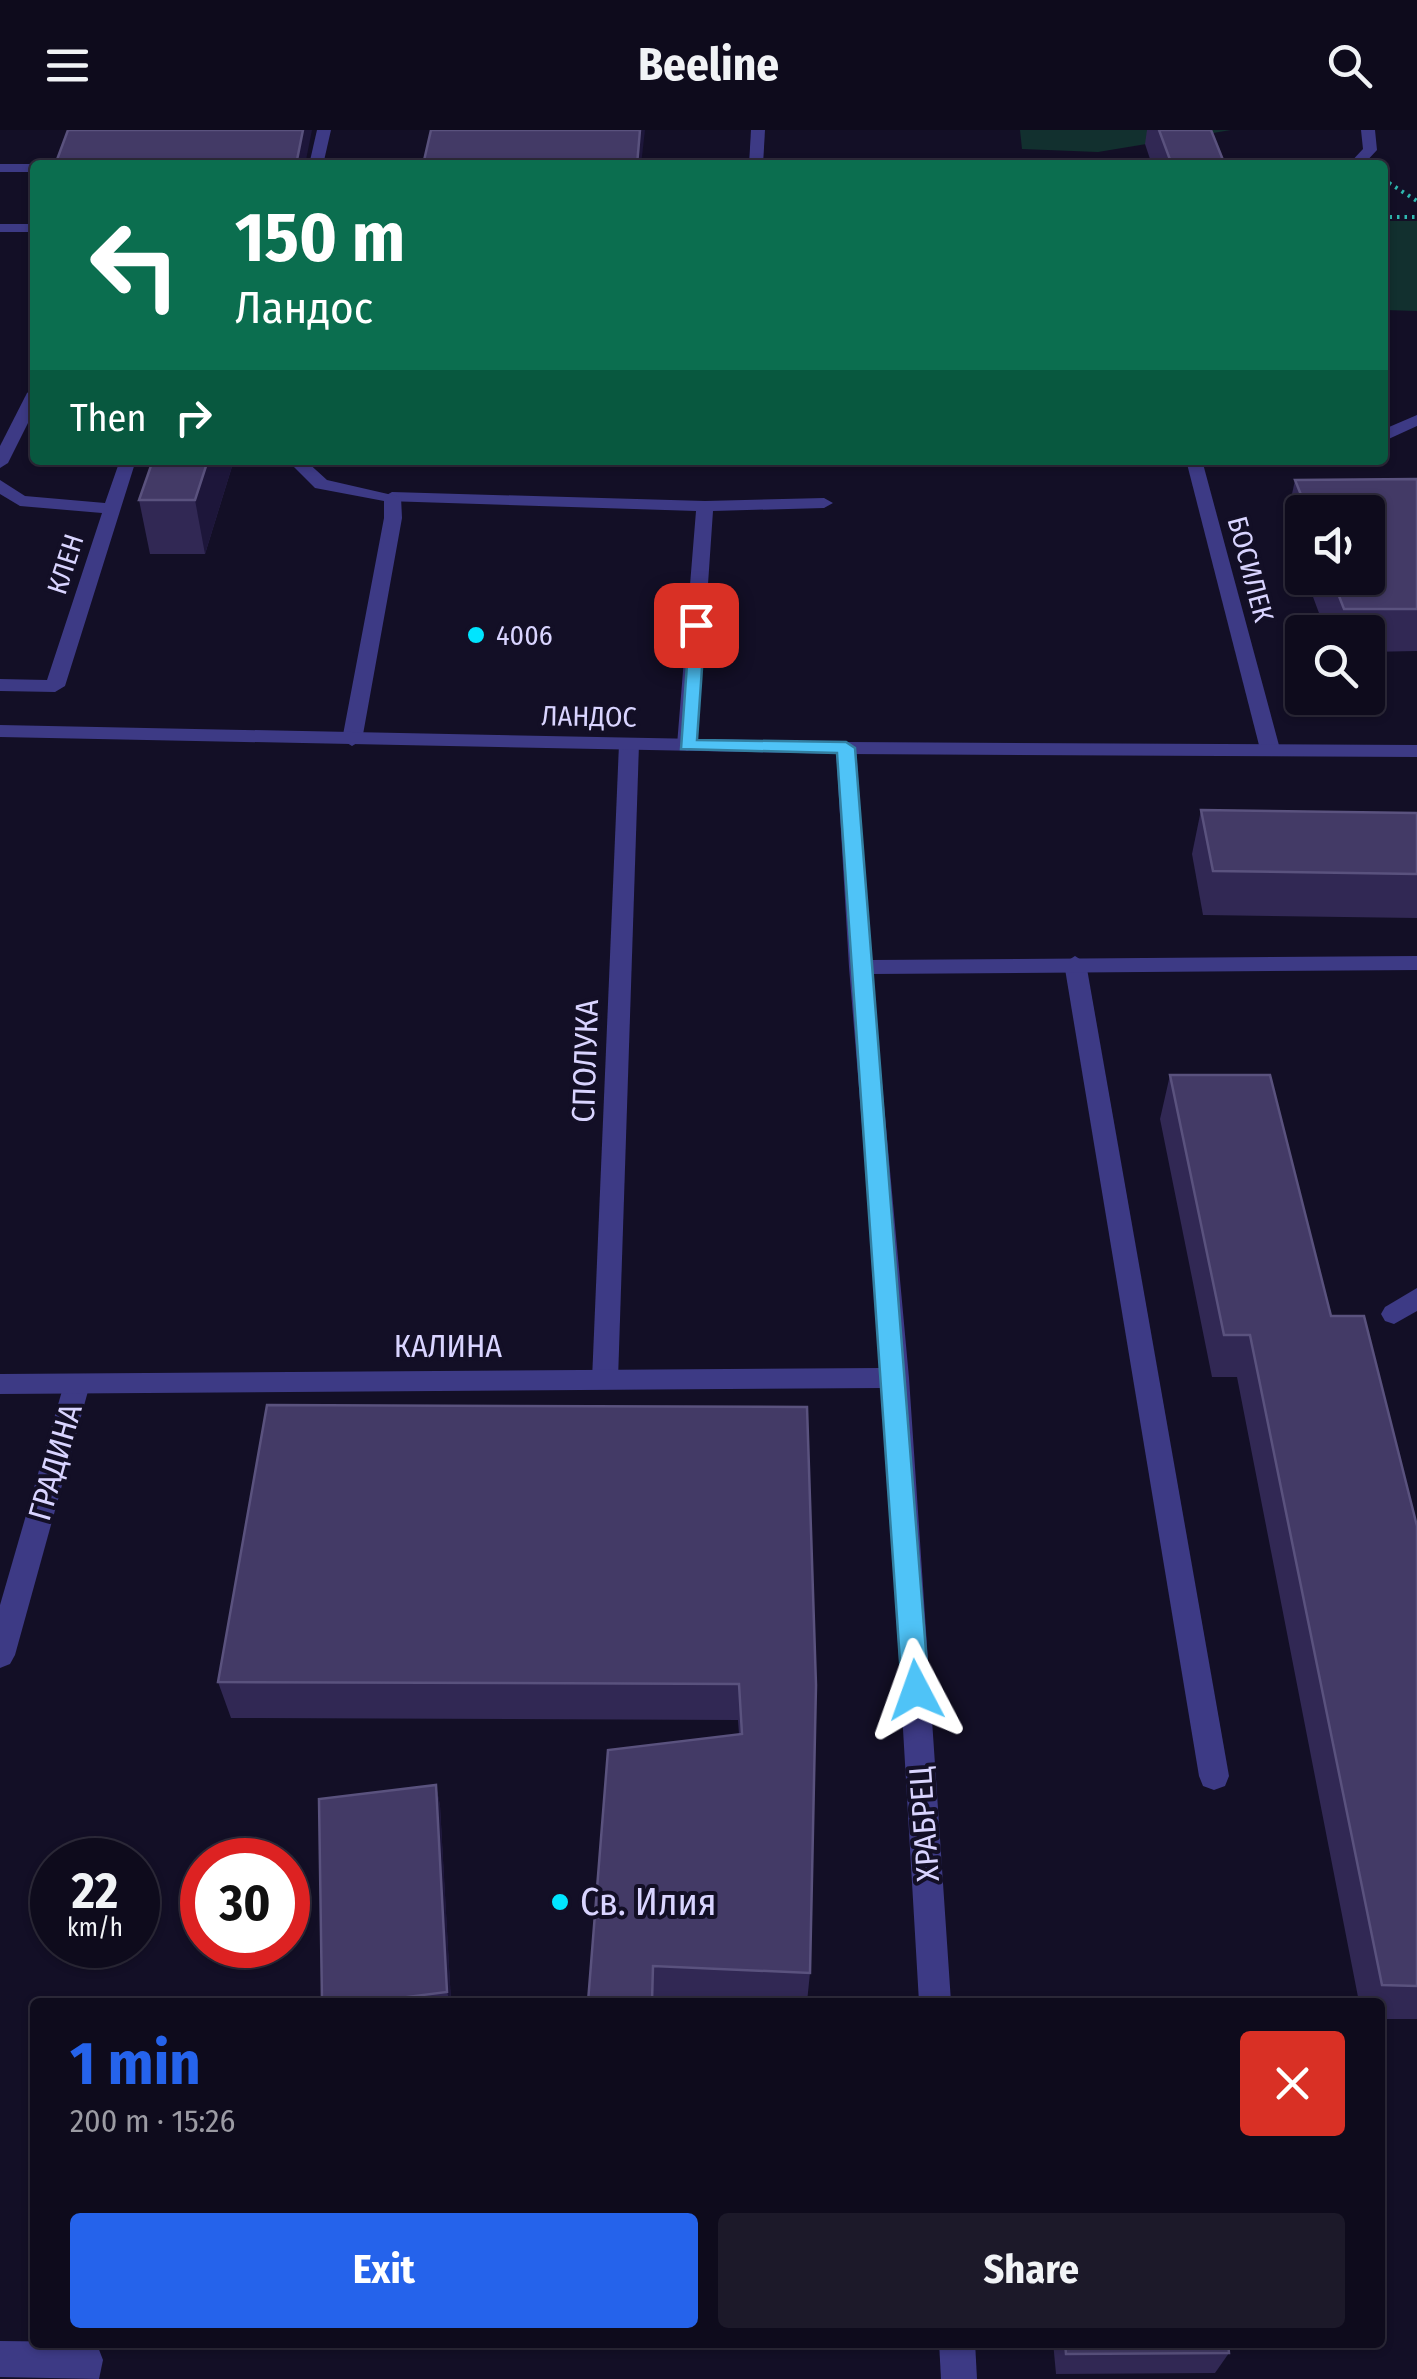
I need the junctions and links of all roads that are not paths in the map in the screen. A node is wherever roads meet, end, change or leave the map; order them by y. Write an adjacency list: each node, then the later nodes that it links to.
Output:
1 (324, 130): 4 (street)
2 (758, 130): 5 (street)
3 (1368, 130): 6 (street)
4 (317, 160)
5 (756, 160)
6 (1360, 160)
7 (0, 168): 8 (street)
8 (30, 168)
9 (0, 228): 10 (street)
10 (30, 228)
11 (30, 403): 14 (street)
12 (1417, 420): 13 (street)
13 (1388, 434)
14 (0, 463)
15 (126, 465): 22 (street, КЛЕН)
16 (300, 465): 19 (street)
17 (1195, 465): 29 (street, БОСИЛЕК)
18 (0, 485): 22 (street)
19 (392, 498): 21 (street); 25 (street)
20 (824, 504): 21 (street)
21 (705, 506): 27 (street)
22 (112, 509): 23 (street, КЛЕН)
23 (0, 684)
24 (0, 731): 25 (street, ЛАНДОС)
25 (352, 740): 26 (street, ЛАНДОС)
26 (629, 744): 27 (street, ЛАНДОС); 37 (street, СПОЛУКА)
27 (687, 745): 28 (street, ЛАНДОС)
28 (846, 748): 29 (street, ЛАНДОС); 33 (street, ХРАБРЕЦ)
29 (1270, 750): 30 (street, ЛАНДОС)
30 (1417, 751)
31 (1417, 963): 32 (street)
32 (1075, 964): 33 (street); 41 (street)
33 (860, 967): 36 (street, ХРАБРЕЦ)
34 (1417, 1298): 35 (street)
35 (1394, 1314)
36 (896, 1378): 37 (street, КАЛИНА); 42 (street, ХРАБРЕЦ)
37 (605, 1380): 39 (street, КАЛИНА)
38 (0, 1384): 39 (street, КАЛИНА)
39 (77, 1384): 40 (street, ГРАДИНА)
40 (0, 1656)
41 (1214, 1776)
42 (935, 1998)
43 (957, 2348): 46 (street)
44 (0, 2359): 45 (street)
45 (81, 2379)
46 (959, 2379)

